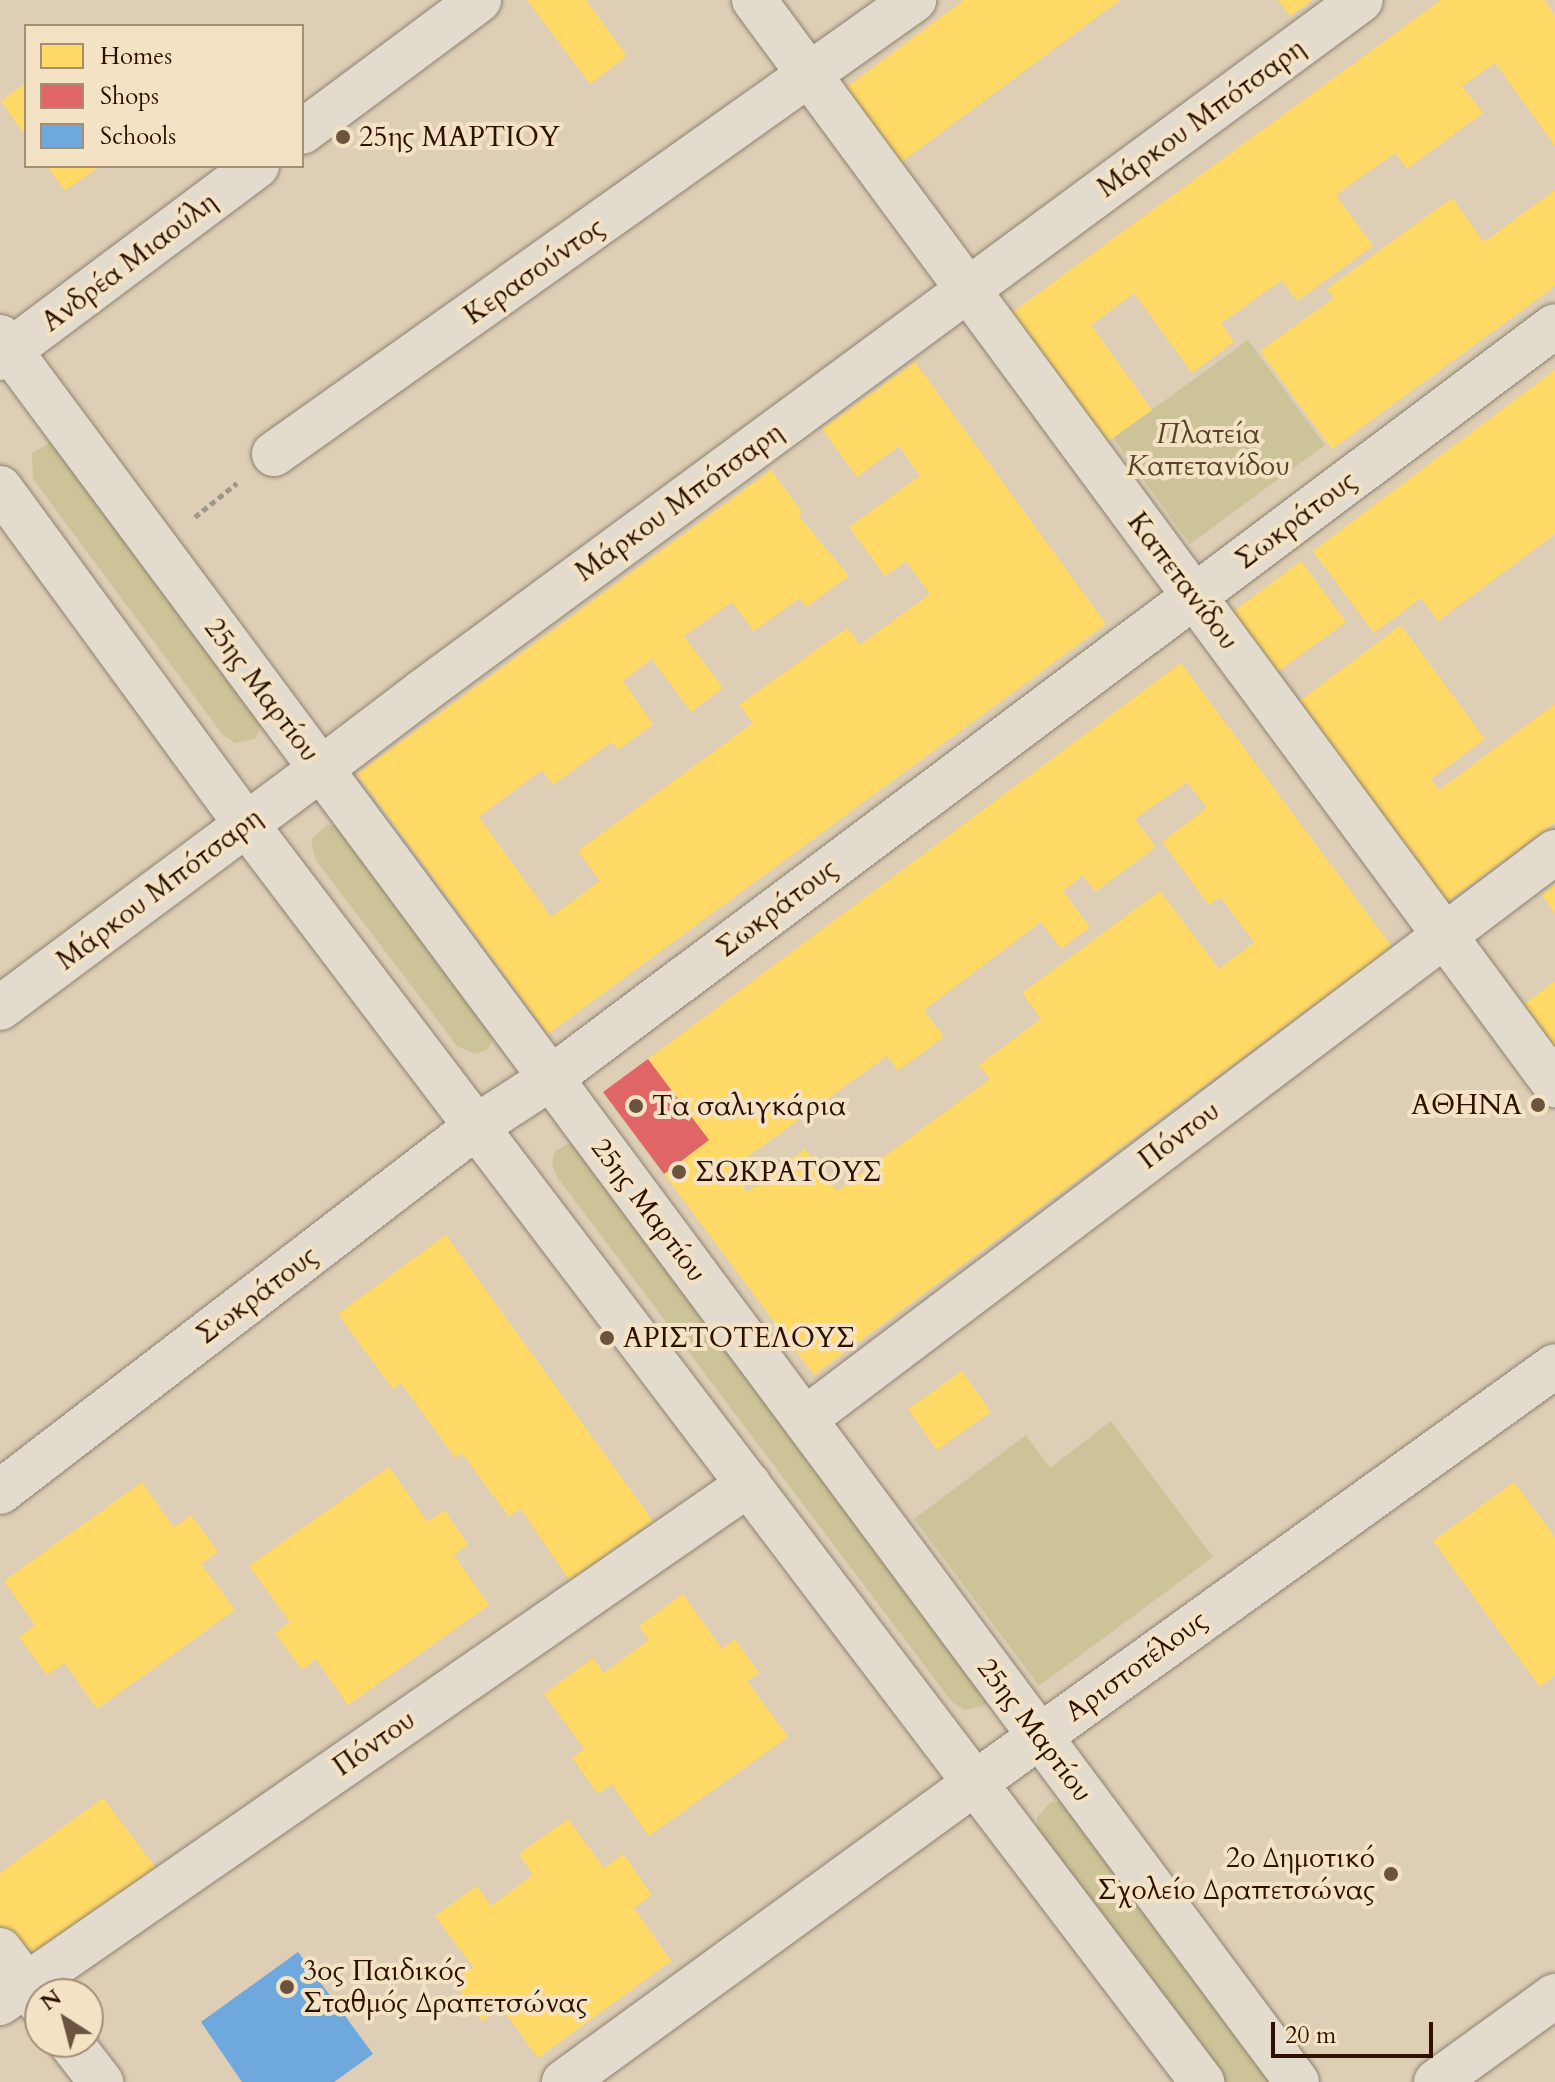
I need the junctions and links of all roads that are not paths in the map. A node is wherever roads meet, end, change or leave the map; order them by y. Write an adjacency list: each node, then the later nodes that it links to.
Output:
1 (479, 0): 6 (street)
2 (754, 0): 5 (street, Καπετανίδου)
3 (914, 0): 5 (street, Κερασούντος)
4 (1361, 0): 8 (street, Μάρκου Μπότσαρη)
5 (811, 76): 8 (street, Καπετανίδου); 11 (street, Κερασούντος)
6 (304, 131)
7 (254, 168): 10 (street, Ανδρέα Μιαούλη)
8 (968, 289): 13 (street, Καπετανίδου); 14 (street, Μάρκου Μπότσαρη)
9 (1555, 326): 13 (street, Σωκράτους)
10 (3, 349): 14 (street, 25ης Μαρτίου)
11 (274, 454)
12 (0, 488): 15 (street)
13 (1194, 596): 17 (street, Καπετανίδου); 19 (street, Σωκράτους)
14 (321, 769): 15 (street, Μάρκου Μπότσαρη); 19 (street, 25ης Μαρτίου)
15 (247, 825): 18 (street, Μάρκου Μπότσαρη); 21 (street)
16 (1555, 852): 17 (street, Πόντου)
17 (1443, 934): 20 (street, Καπετανίδου); 23 (street, Πόντου)
18 (0, 1008)
19 (551, 1078): 21 (street, Σωκράτους); 23 (street, 25ης Μαρτίου)
20 (1555, 1085)
21 (477, 1126): 24 (street); 25 (street, Σωκράτους)
22 (1555, 1366): 26 (street, Αριστοτέλους)
23 (805, 1419): 26 (street, 25ης Μαρτίου)
24 (749, 1484): 27 (street); 28 (street, Πόντου)
25 (0, 1492)
26 (1040, 1735): 27 (street, Αριστοτέλους); 34 (street, 25ης Μαρτίου)
27 (975, 1783): 32 (street, Αριστοτέλους); 33 (street)
28 (16, 1985)
29 (1555, 1996): 35 (street)
30 (82, 2058): 31 (street)
31 (101, 2082)
32 (564, 2082)
33 (1202, 2082)
34 (1297, 2082)
35 (1436, 2082)

